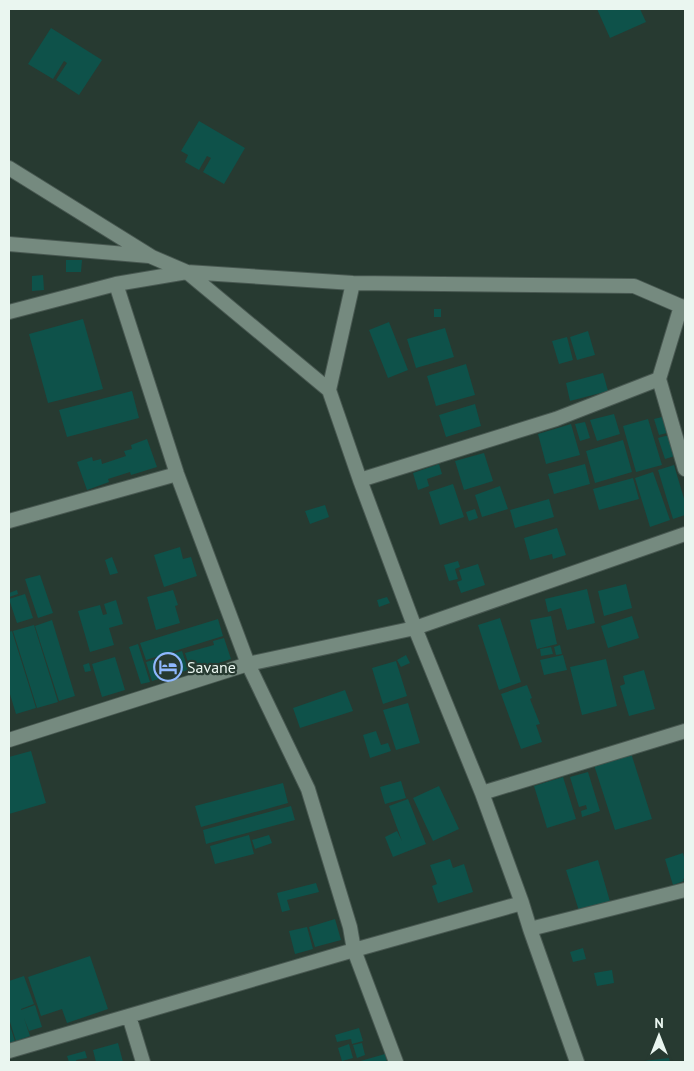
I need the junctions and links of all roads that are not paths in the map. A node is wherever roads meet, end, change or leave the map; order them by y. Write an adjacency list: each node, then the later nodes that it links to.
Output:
1 (9, 168): 3 (street)
2 (9, 244): 3 (street)
3 (152, 256): 4 (street)
4 (187, 272): 5 (street); 6 (street); 10 (street)
5 (352, 283): 7 (street); 10 (street)
6 (116, 284): 8 (street); 12 (street)
7 (683, 307): 9 (street)
8 (9, 312)
9 (659, 379): 11 (street); 13 (street)
10 (329, 390): 13 (street)
11 (685, 469)
12 (177, 474): 14 (street); 17 (street)
13 (360, 480): 16 (street)
14 (9, 521)
15 (685, 534): 16 (street)
16 (415, 628): 17 (street); 20 (street)
17 (248, 664): 19 (street); 24 (street)
18 (685, 731): 20 (street)
19 (9, 740)
20 (482, 793): 22 (street)
21 (685, 890): 23 (street)
22 (522, 903): 23 (street); 24 (street)
23 (530, 929): 29 (street)
24 (354, 950): 25 (street); 28 (street)
25 (128, 1016): 26 (street); 27 (street)
26 (9, 1051)
27 (144, 1062)
28 (396, 1062)
29 (577, 1062)

